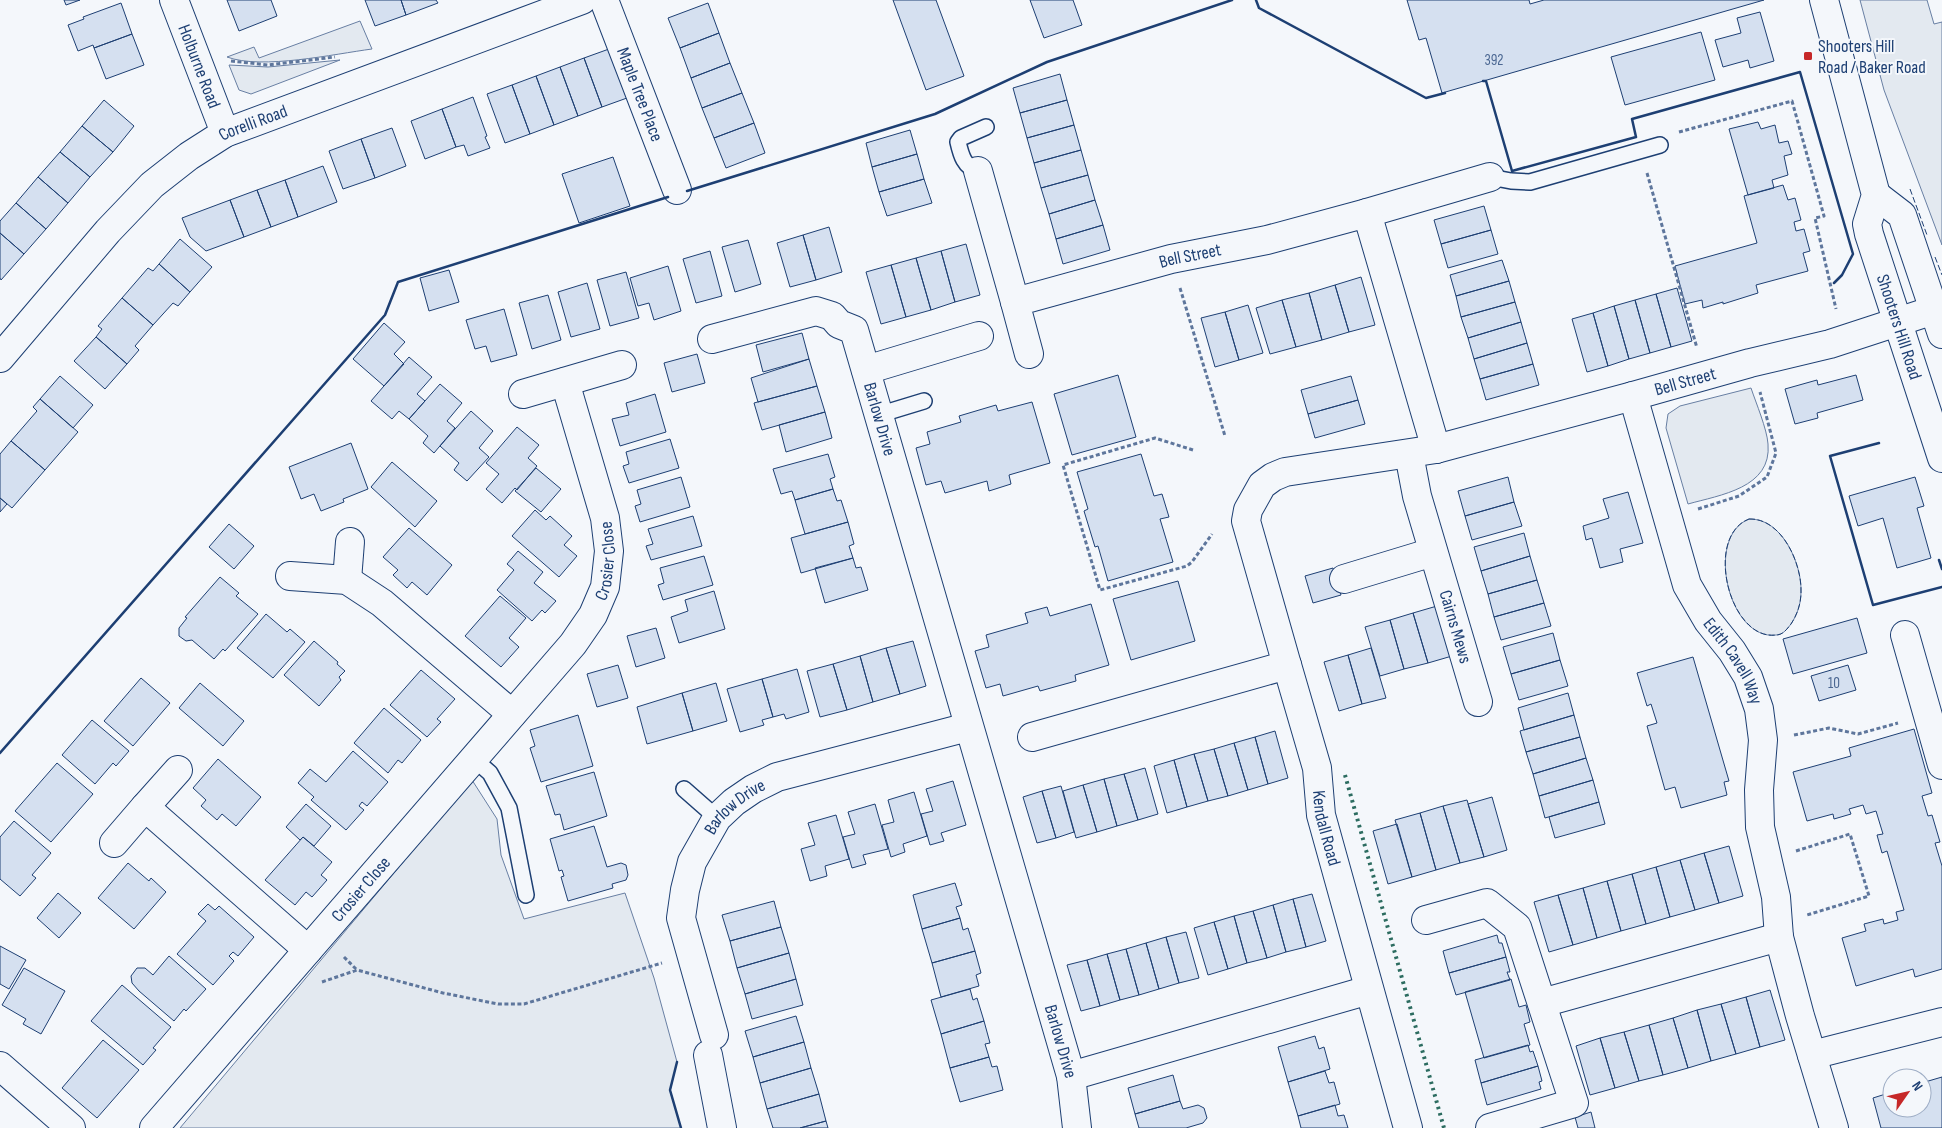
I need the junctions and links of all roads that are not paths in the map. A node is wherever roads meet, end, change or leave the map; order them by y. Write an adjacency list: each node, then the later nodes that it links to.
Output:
1 (174, 0): 6 (street, Holburne Road)
2 (582, 0): 6 (street, Corelli Road)
3 (604, 0): 10 (street, Maple Tree Place)
4 (1824, 0): 11 (street)
5 (986, 127): 8 (lane)
6 (225, 133): 19 (street, Corelli Road)
7 (1660, 145): 9 (lane)
8 (978, 171): 13 (street)
9 (1490, 177): 12 (street, Bell Street)
10 (677, 190)
11 (1876, 195): 14 (street); 15 (street, Shooters Hill Road)
12 (1367, 213): 13 (street, Bell Street); 28 (street)
13 (1015, 302): 18 (street)
14 (1938, 322): 15 (street, Bell Street)
15 (1897, 323): 24 (street, Bell Street); 27 (street, Shooters Hill Road)
16 (979, 336): 21 (street, Barlow Drive)
17 (712, 339): 21 (street, Barlow Drive)
18 (1029, 354)
19 (0, 358)
20 (622, 365): 22 (street)
21 (866, 370): 26 (street, Barlow Drive)
22 (565, 382): 23 (street); 39 (street, Crosier Close)
23 (523, 394)
24 (1633, 396): 28 (street, Bell Street); 51 (street, Edith Cavell Way)
25 (924, 401): 26 (lane)
26 (878, 414): 40 (street, Barlow Drive)
27 (1940, 434)
28 (1436, 449): 29 (street, Bell Street)
29 (1409, 454): 30 (street, Bell Street); 32 (street, Cairns Mews)
30 (1262, 485): 37 (street, Kendall Road)
31 (350, 542): 35 (street)
32 (1433, 552): 34 (street); 38 (street, Cairns Mews)
33 (290, 576): 35 (street)
34 (1344, 579)
35 (347, 580): 39 (street)
36 (1905, 635): 43 (street)
37 (1287, 665): 41 (street); 53 (street, Kendall Road)
38 (1478, 702)
39 (512, 714): 42 (street, Crosier Close)
40 (968, 727): 47 (street, Barlow Drive); 58 (street, Barlow Drive)
41 (1032, 738)
42 (474, 759): 49 (lane); 52 (street, Crosier Close)
43 (1942, 765)
44 (178, 770): 46 (street)
45 (684, 789): 47 (lane)
46 (145, 807): 48 (street); 52 (street)
47 (717, 818): 61 (street, Barlow Drive)
48 (114, 843)
49 (526, 895)
50 (1426, 920): 54 (street)
51 (1778, 931): 54 (street); 56 (street, Edith Cavell Way)
52 (308, 950): 60 (street, Crosier Close)
53 (1369, 990): 58 (street); 63 (street, Kendall Road)
54 (1542, 1003): 64 (street)
55 (1942, 1022): 56 (street)
56 (1812, 1055): 65 (street, Edith Cavell Way)
57 (0, 1066): 59 (street)
58 (1071, 1076): 62 (street, Barlow Drive)
59 (71, 1128)
60 (154, 1128)
61 (722, 1128)
62 (1077, 1128)
63 (1408, 1128)
64 (1490, 1128)
65 (1834, 1128)

